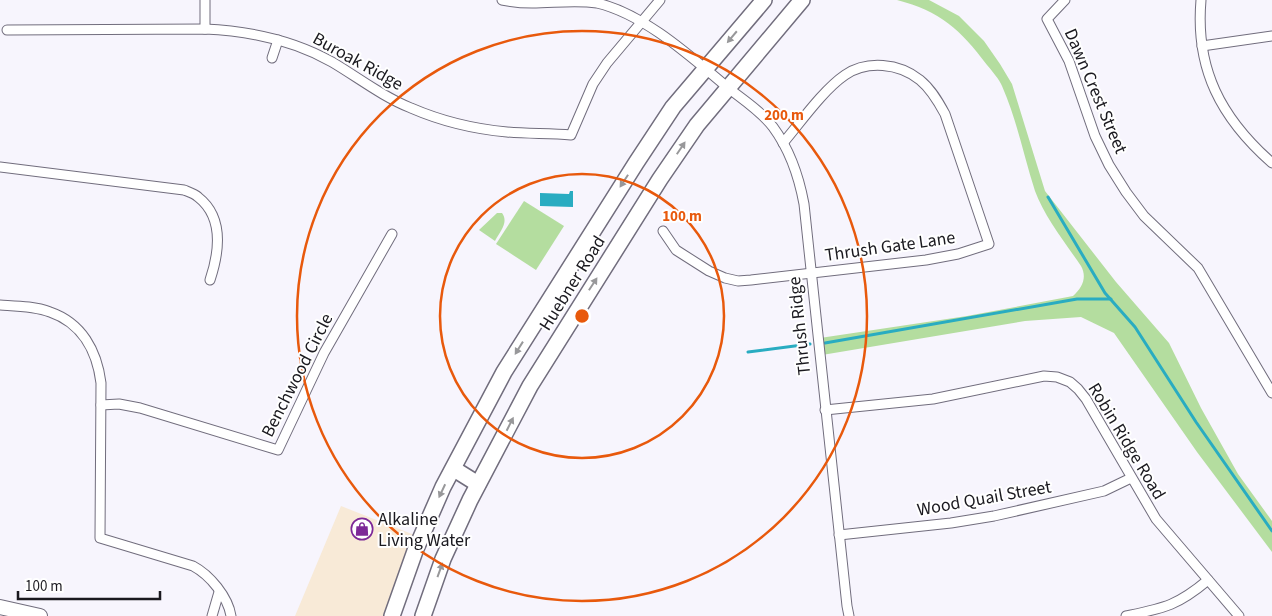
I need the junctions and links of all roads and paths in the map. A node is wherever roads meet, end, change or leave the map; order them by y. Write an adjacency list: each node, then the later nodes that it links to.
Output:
1 (205, 0): 9 (street)
2 (502, 0): 8 (street, Thrush Ridge)
3 (660, 0): 8 (street)
4 (764, 0): 15 (main road, Huebner Road, one-way to 15)
5 (802, 0): 16 (main road, Huebner Road)
6 (1065, 0): 25 (street, Dawn Crest Street)
7 (1202, 0): 13 (street)
8 (641, 22): 12 (street, Buroak Ridge); 15 (street, Thrush Ridge)
9 (205, 29): 10 (street, Buroak Ridge); 12 (street, Buroak Ridge)
10 (7, 30)
11 (1272, 36): 13 (street)
12 (278, 40): 14 (street)
13 (1202, 46): 18 (street)
14 (272, 58)
15 (706, 69): 16 (street, Thrush Ridge); 28 (main road, Huebner Road, one-way to 28)
16 (728, 87): 17 (street, Thrush Ridge); 30 (main road, Huebner Road, one-way to 16)
17 (783, 143): 22 (street, Thrush Ridge); 22 (street, Thrush Gate Lane)
18 (1272, 164)
19 (0, 167): 23 (street)
20 (663, 231): 22 (street, Thrush Gate Lane)
21 (392, 234): 26 (street, Benchwood Circle)
22 (810, 274): 27 (street, Thrush Ridge)
23 (210, 280)
24 (0, 305): 26 (street)
25 (1272, 393)
26 (101, 405): 33 (street)
27 (825, 410): 29 (street, Robin Ridge Road); 31 (street, Thrush Ridge)
28 (454, 469): 30 (main road); 38 (main road, Huebner Road, one-way to 38)
29 (1131, 478): 31 (street, Wood Quail Street); 32 (street, Robin Ridge Road)
30 (478, 484): 39 (main road, Huebner Road, one-way to 30)
31 (839, 535): 40 (street, Thrush Ridge)
32 (1208, 580): 41 (street); 42 (street, Robin Ridge Road)
33 (219, 592): 36 (street); 37 (street)
34 (0, 608): 35 (main road)
35 (40, 616)
36 (213, 616)
37 (231, 616)
38 (392, 616)
39 (423, 616)
40 (849, 616)
41 (1126, 616)
42 (1239, 616)

